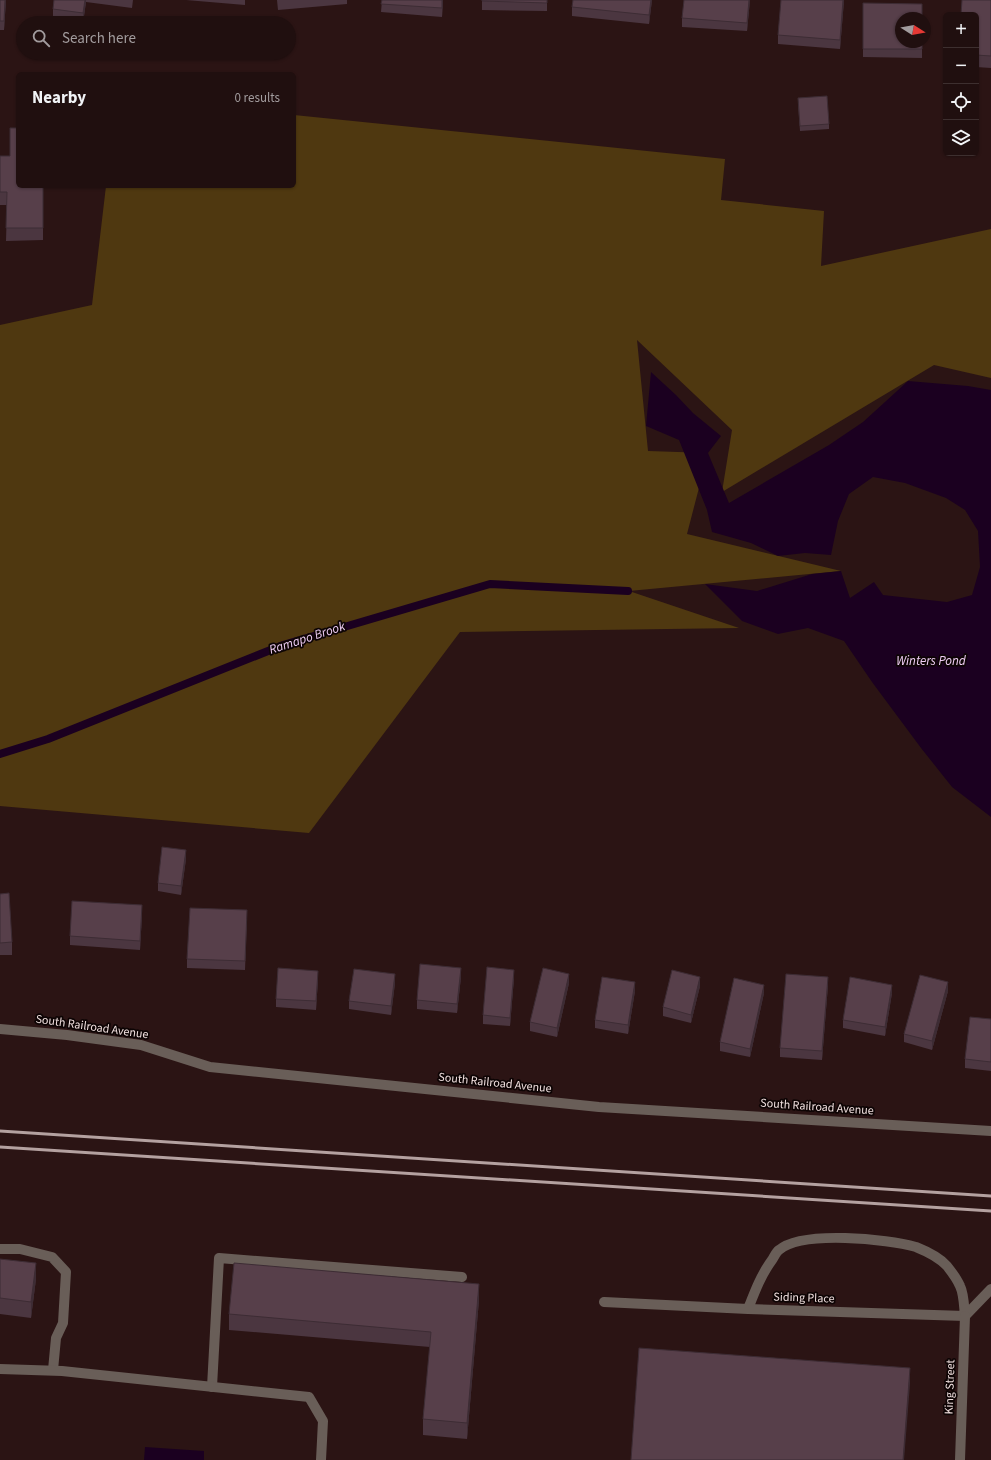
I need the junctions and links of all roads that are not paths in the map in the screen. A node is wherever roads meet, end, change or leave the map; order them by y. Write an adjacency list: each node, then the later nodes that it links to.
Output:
1 (0, 1029): 2 (street, South Railroad Avenue)
2 (991, 1131)
3 (0, 1248): 10 (street)
4 (462, 1277): 11 (street)
5 (991, 1289): 8 (street)
6 (604, 1302): 7 (street, Siding Place)
7 (748, 1309): 8 (street, Siding Place); 8 (street, King Street)
8 (965, 1316): 13 (street, King Street)
9 (0, 1369): 10 (street)
10 (53, 1370): 11 (street)
11 (212, 1387): 12 (street)
12 (321, 1460)
13 (960, 1460)

